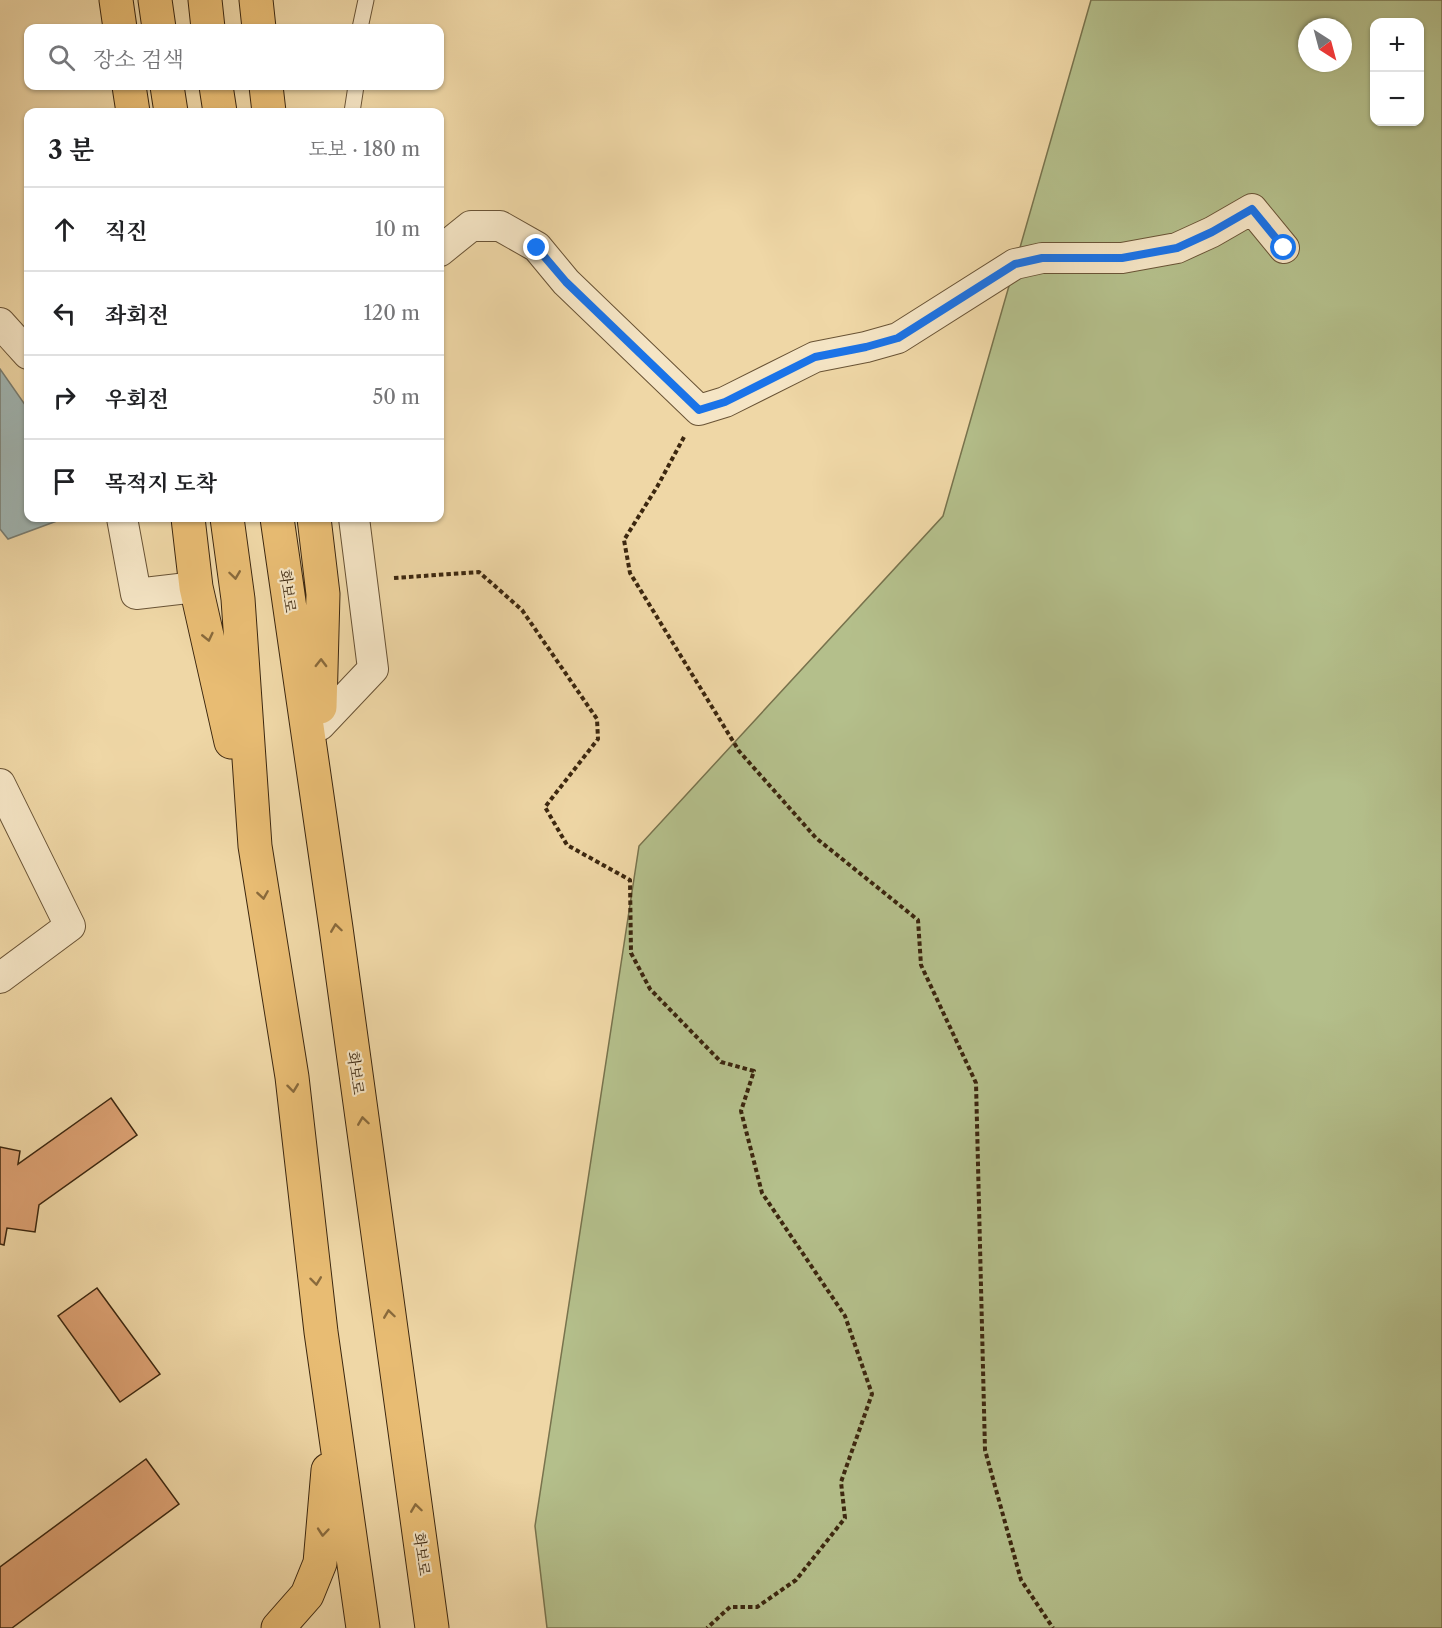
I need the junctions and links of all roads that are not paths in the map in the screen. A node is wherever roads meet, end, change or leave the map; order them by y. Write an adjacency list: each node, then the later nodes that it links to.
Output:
1 (116, 0): 6 (highway)
2 (155, 0): 7 (highway)
3 (205, 0): 8 (highway)
4 (256, 0): 9 (highway)
5 (366, 0): 10 (lane)
6 (119, 24)
7 (158, 24)
8 (208, 24)
9 (259, 24)
10 (361, 24)
11 (130, 90): 16 (highway)
12 (168, 90): 17 (highway)
13 (217, 90): 18 (highway)
14 (266, 90): 19 (highway)
15 (355, 90): 20 (lane)
16 (132, 108)
17 (170, 108)
18 (219, 108)
19 (269, 108)
20 (353, 108)
21 (444, 248): 22 (street)
22 (1284, 248)
23 (0, 323): 24 (street)
24 (24, 350)
25 (123, 522): 31 (street)
26 (188, 522): 31 (highway)
27 (228, 522): 35 (highway, one-way to 35)
28 (278, 522): 34 (highway, 화보로)
29 (314, 522): 32 (highway, one-way to 29)
30 (355, 522): 32 (street)
31 (196, 587): 35 (highway, one-way to 35)
32 (320, 725): 34 (highway)
33 (0, 784): 36 (street)
34 (319, 805): 40 (highway, 화보로, one-way to 34)
35 (255, 846): 37 (highway, one-way to 37)
36 (0, 978)
37 (334, 1411): 38 (highway, one-way to 38); 39 (highway)
38 (278, 1628)
39 (363, 1628)
40 (432, 1628)

